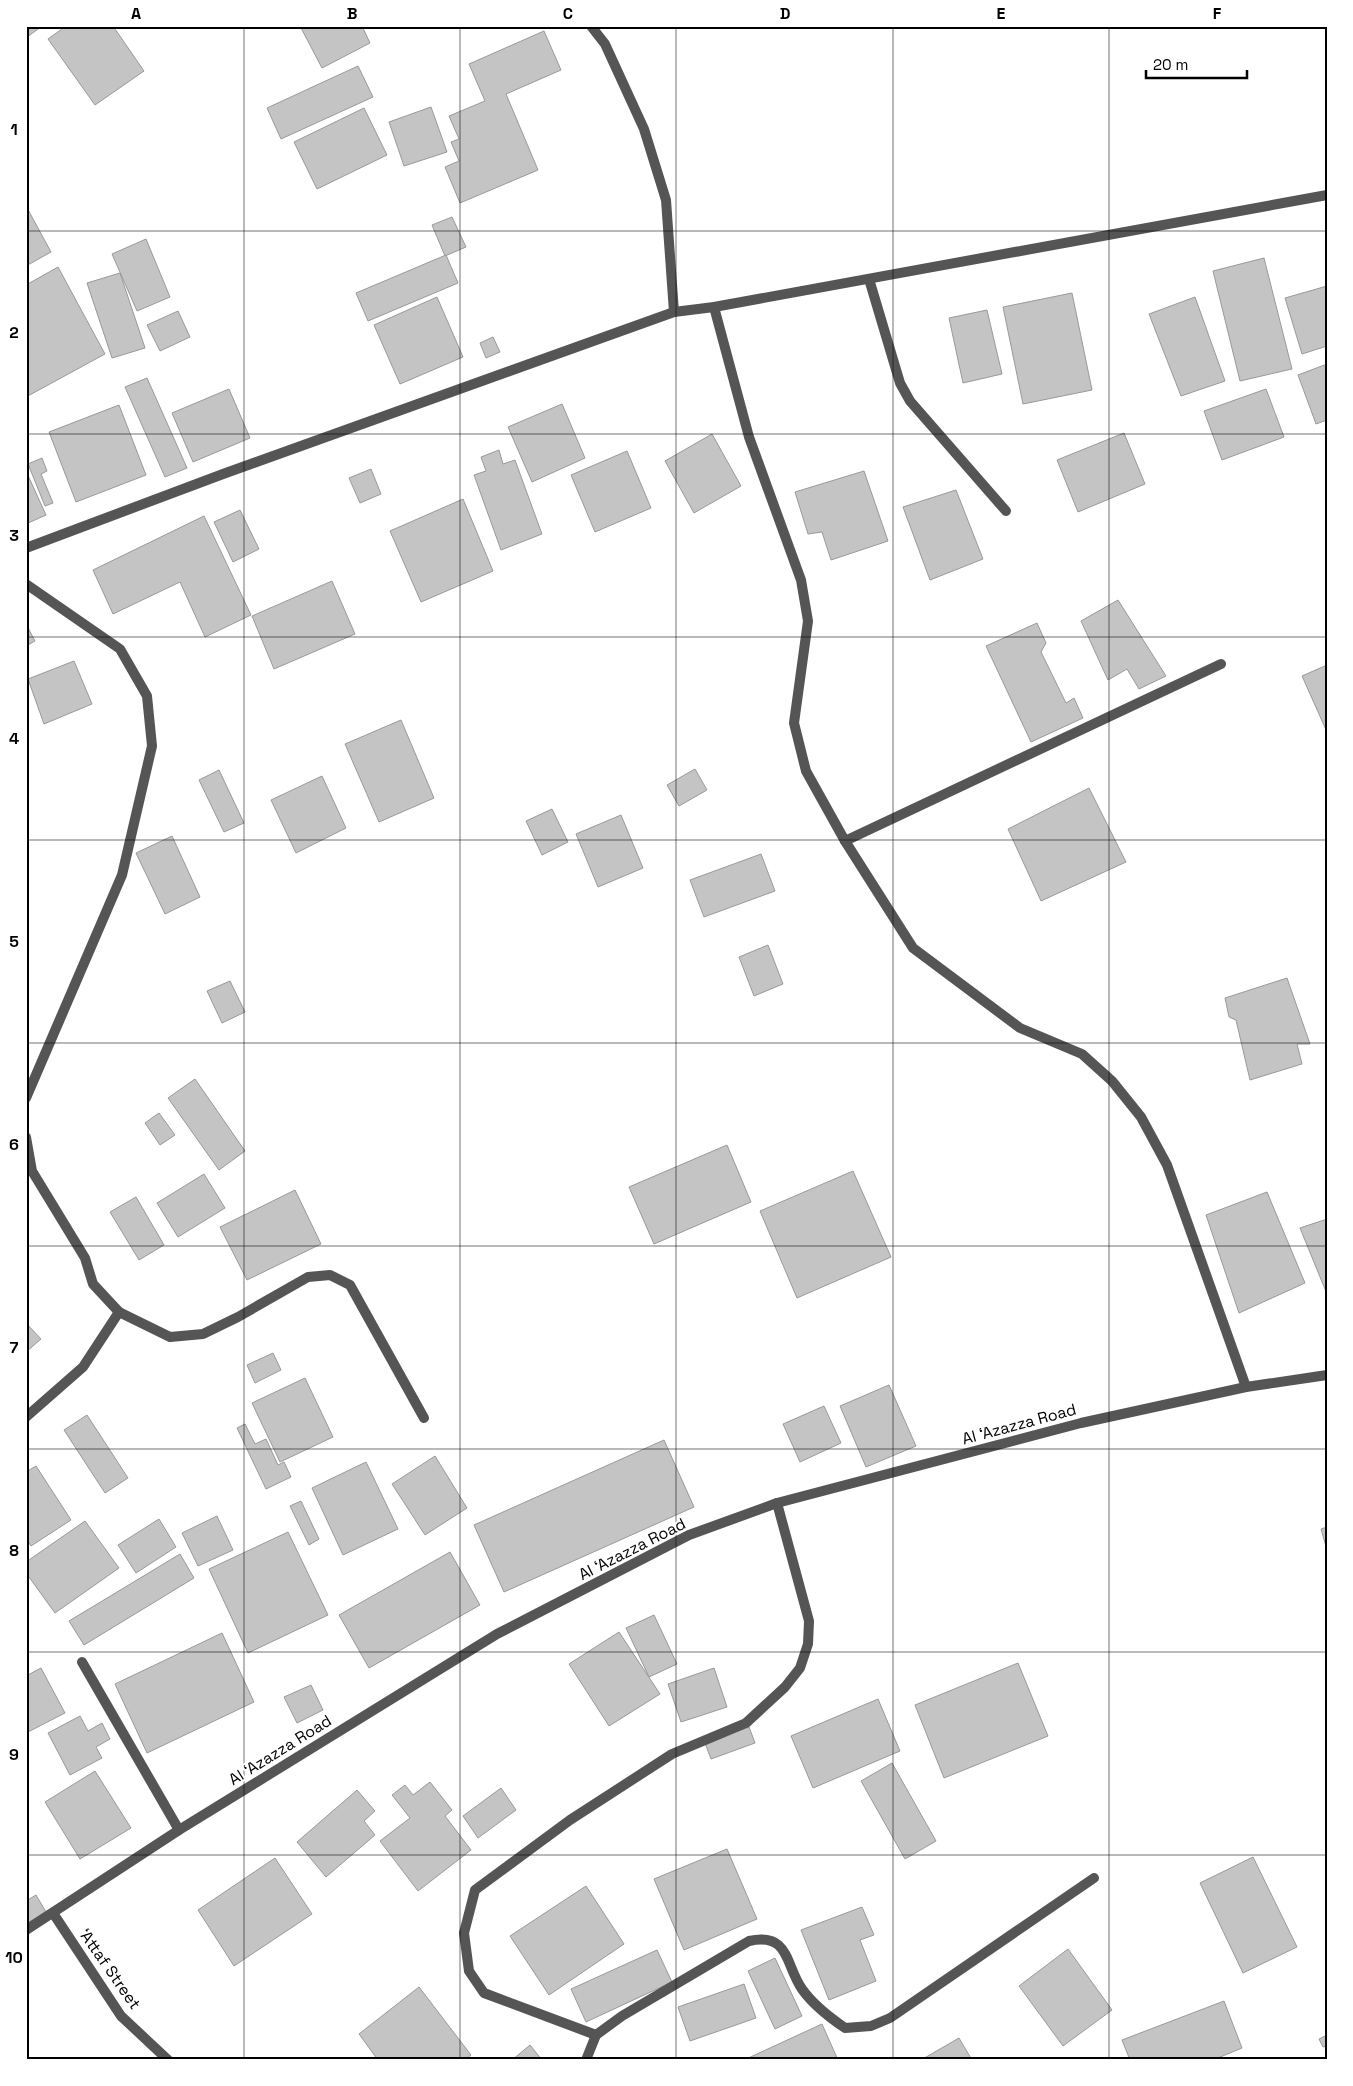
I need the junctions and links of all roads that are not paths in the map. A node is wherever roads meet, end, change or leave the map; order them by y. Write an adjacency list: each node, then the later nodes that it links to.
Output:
1 (591, 26): 5 (street)
2 (1327, 195): 3 (street)
3 (869, 279): 4 (street); 6 (street)
4 (714, 307): 5 (street); 10 (street)
5 (674, 312): 7 (street)
6 (1006, 511)
7 (26, 548)
8 (26, 584): 11 (street)
9 (1221, 664): 10 (street)
10 (845, 841): 15 (street)
11 (26, 1098)
12 (26, 1137): 13 (street)
13 (119, 1312): 16 (street); 17 (street)
14 (1327, 1374): 15 (street, Al ‘Azazza Road)
15 (1246, 1387): 18 (street, Al ‘Azazza Road)
16 (26, 1417)
17 (424, 1418)
18 (777, 1503): 20 (street, Al ‘Azazza Road); 24 (street)
19 (82, 1662): 20 (street)
20 (179, 1830): 22 (street, Al ‘Azazza Road)
21 (1094, 1878): 24 (street)
22 (53, 1913): 23 (street, Al ‘Azazza Road); 25 (street, ‘Attaf Street)
23 (26, 1930)
24 (596, 2035): 26 (street)
25 (168, 2060)
26 (586, 2060)

